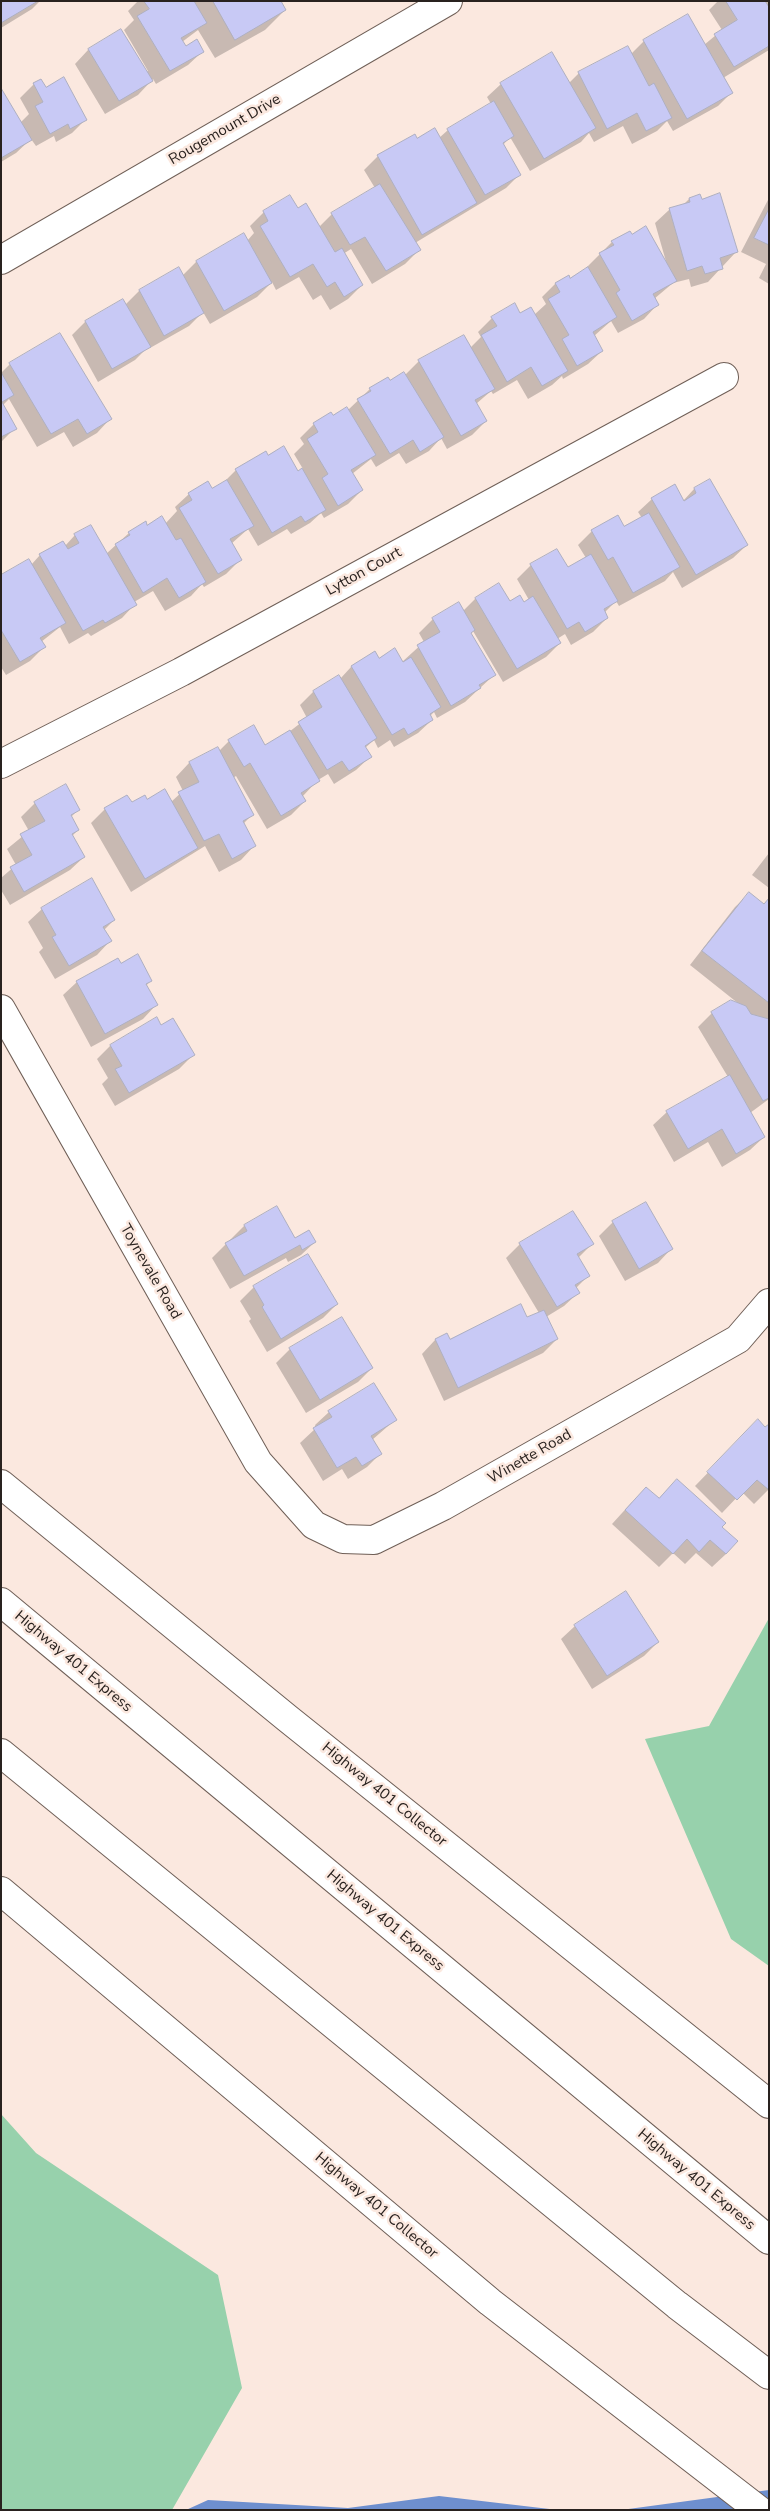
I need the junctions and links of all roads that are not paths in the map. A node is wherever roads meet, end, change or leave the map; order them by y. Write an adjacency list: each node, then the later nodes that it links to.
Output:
1 (448, 1): 2 (main road, Rougemount Drive)
2 (1, 260)
3 (724, 376): 4 (main road, Lytton Court)
4 (1, 764)
5 (1, 1009): 8 (main road, Toynevale Road)
6 (769, 1303): 8 (main road, Winette Road)
7 (1, 1484): 12 (main road, Highway 401 Collector)
8 (314, 1525)
9 (1, 1602): 13 (main road, Highway 401 Express)
10 (1, 1753): 14 (main road)
11 (1, 1892): 15 (main road, Highway 401 Collector)
12 (769, 2104)
13 (769, 2240)
14 (769, 2375)
15 (759, 2510)

